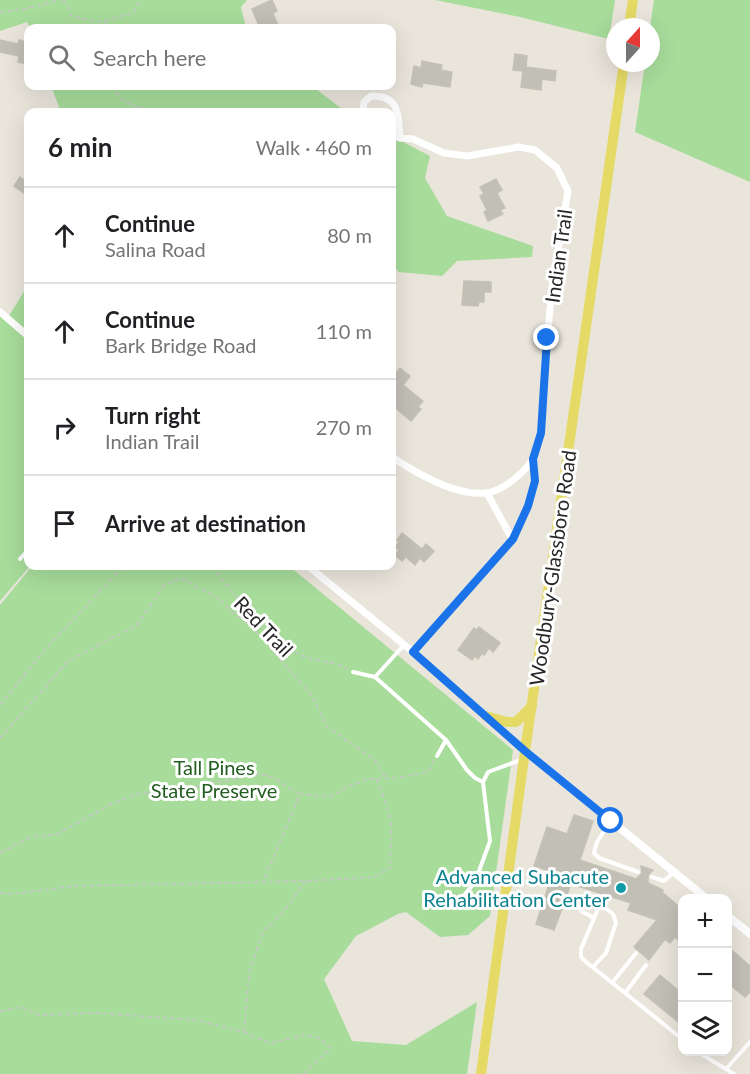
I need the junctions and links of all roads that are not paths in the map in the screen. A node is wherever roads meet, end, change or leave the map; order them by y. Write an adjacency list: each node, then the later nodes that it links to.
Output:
1 (633, 0): 2 (main road)
2 (630, 18)
3 (623, 72): 22 (main road, Woodbury-Glassboro Road)
4 (363, 108): 5 (street)
5 (395, 108)
6 (396, 109): 8 (street)
7 (396, 136): 8 (street, Indian Trail)
8 (400, 138): 12 (street, Indian Trail)
9 (0, 312): 10 (street)
10 (24, 333)
11 (396, 458): 13 (street)
12 (533, 459): 13 (street); 14 (street, Indian Trail)
13 (487, 493): 14 (street)
14 (513, 539): 19 (street, Indian Trail)
15 (24, 554): 16 (lane)
16 (20, 559)
17 (313, 570): 18 (street)
18 (404, 645): 19 (street); 21 (lane)
19 (413, 652): 23 (street)
20 (353, 672): 21 (lane)
21 (375, 677): 24 (lane)
22 (532, 705): 23 (main road); 25 (main road, Woodbury-Glassboro Road)
23 (486, 716): 25 (street)
24 (446, 740): 26 (lane); 27 (lane)
25 (524, 755): 27 (lane); 28 (street); 47 (main road, Woodbury-Glassboro Road)
26 (437, 756)
27 (483, 782): 33 (lane)
28 (611, 821): 29 (lane); 30 (street)
29 (638, 872)
30 (674, 872): 31 (lane); 32 (street)
31 (652, 877)
32 (701, 894)
33 (445, 901)
34 (600, 904): 35 (lane); 35 (lane); 40 (lane)
35 (594, 918): 40 (lane)
36 (732, 919): 37 (street)
37 (750, 934)
38 (636, 953): 41 (lane)
39 (646, 965): 42 (lane)
40 (593, 967): 41 (lane)
41 (612, 983): 42 (lane)
42 (625, 993): 43 (lane)
43 (678, 1036)
44 (750, 1042): 46 (lane)
45 (704, 1056): 46 (lane)
46 (726, 1070): 48 (lane)
47 (481, 1074)
48 (734, 1074)

